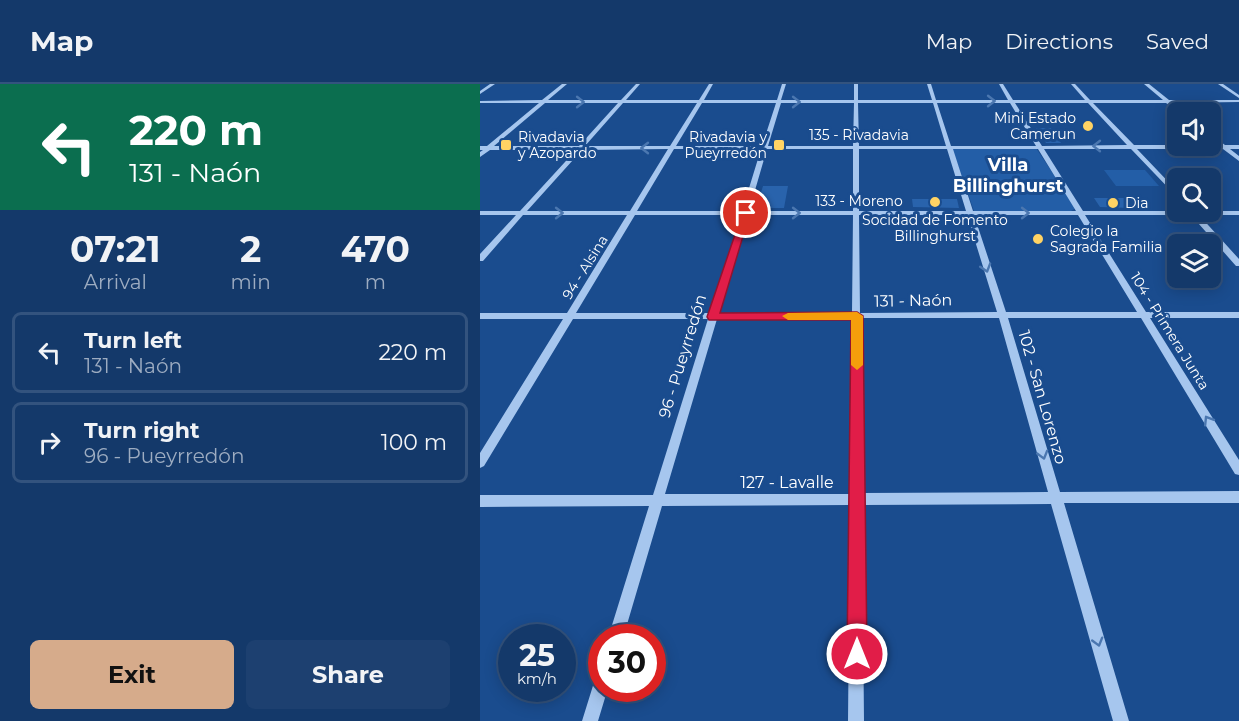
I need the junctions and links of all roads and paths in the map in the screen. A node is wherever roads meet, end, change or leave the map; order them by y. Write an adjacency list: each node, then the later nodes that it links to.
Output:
1 (493, 84): 12 (street)
2 (566, 84): 19 (street)
3 (639, 84): 20 (street)
4 (711, 84): 21 (street, 94 - Alsina)
5 (784, 84): 22 (street, 96 - Pueyrredón)
6 (856, 84): 23 (street)
7 (929, 84): 14 (street, 102 - San Lorenzo)
8 (1001, 84): 15 (street, 104 - Primera Junta)
9 (1073, 84): 16 (street)
10 (1146, 84): 17 (street)
11 (1220, 84): 13 (street)
12 (480, 93)
13 (1239, 99): 17 (street)
14 (934, 101): 15 (street, one-way to 15); 23 (street); 28 (street, 102 - San Lorenzo)
15 (1012, 101): 16 (street); 25 (street, 104 - Primera Junta)
16 (1089, 101): 17 (street); 29 (street)
17 (1168, 101)
18 (480, 102): 19 (street)
19 (543, 102): 20 (street, one-way to 20); 33 (street)
20 (622, 102): 21 (street); 34 (street)
21 (700, 102): 22 (street); 35 (street, 94 - Alsina)
22 (778, 102): 23 (street, one-way to 23); 26 (street, 96 - Pueyrredón)
23 (856, 102): 27 (street)
24 (1221, 145): 30 (street)
25 (1039, 146): 28 (street, 135 - Rivadavia); 29 (street, 135 - Rivadavia, one-way to 25); 45 (street, 104 - Primera Junta)
26 (765, 147): 27 (street, 135 - Rivadavia); 35 (street, 135 - Rivadavia); 43 (street, 96 - Pueyrredón)
27 (857, 147): 28 (street, 135 - Rivadavia); 44 (street)
28 (948, 147): 39 (street, 102 - San Lorenzo)
29 (1132, 147): 30 (street, 135 - Rivadavia); 38 (street)
30 (1224, 147): 31 (street, 135 - Rivadavia); 37 (street)
31 (1239, 147)
32 (480, 148): 33 (street, 135 - Rivadavia)
33 (489, 148): 34 (street, 135 - Rivadavia); 36 (street)
34 (580, 148): 35 (street, 135 - Rivadavia, one-way to 34); 42 (street)
35 (673, 148): 48 (street, 94 - Alsina)
36 (480, 155)
37 (1239, 159)
38 (1167, 184)
39 (969, 212): 44 (street, 133 - Moreno); 45 (street, 133 - Moreno, one-way to 45); 52 (street, 102 - San Lorenzo, one-way to 52)
40 (1167, 212): 45 (street, 133 - Moreno)
41 (480, 213): 42 (street, 133 - Moreno)
42 (522, 213): 48 (street, 133 - Moreno, one-way to 48); 50 (street)
43 (746, 213): 44 (street, 133 - Moreno, one-way to 44); 48 (street, 133 - Moreno); 58 (street, 96 - Pueyrredón)
44 (857, 213): 57 (street)
45 (1081, 213): 53 (street, 104 - Primera Junta)
46 (1221, 213): 47 (street, 133 - Moreno)
47 (1239, 213)
48 (634, 214): 56 (street, 94 - Alsina)
49 (1201, 222): 51 (street)
50 (480, 259)
51 (1239, 264)
52 (1001, 314): 53 (street, 131 - Naón); 57 (street, 131 - Naón); 61 (street, 102 - San Lorenzo, one-way to 61)
53 (1144, 315): 54 (street, 131 - Naón); 60 (street, 104 - Primera Junta, one-way to 53)
54 (1239, 315)
55 (480, 316): 56 (street, 131 - Naón)
56 (571, 316): 58 (street, 131 - Naón); 59 (street, 94 - Alsina)
57 (857, 316): 58 (street, 131 - Naón); 63 (street)
58 (713, 317): 64 (street, 96 - Pueyrredón)
59 (480, 463)
60 (1239, 470)
61 (1055, 497): 62 (street, 127 - Lavalle); 63 (street, 127 - Lavalle); 70 (street, 102 - San Lorenzo, one-way to 70)
62 (1239, 497)
63 (858, 498): 64 (street, 127 - Lavalle); 69 (street)
64 (657, 499): 65 (street, 127 - Lavalle); 66 (street, 96 - Pueyrredón)
65 (480, 501)
66 (619, 624)
67 (596, 702): 68 (street)
68 (590, 721)
69 (856, 721)
70 (1121, 721)

